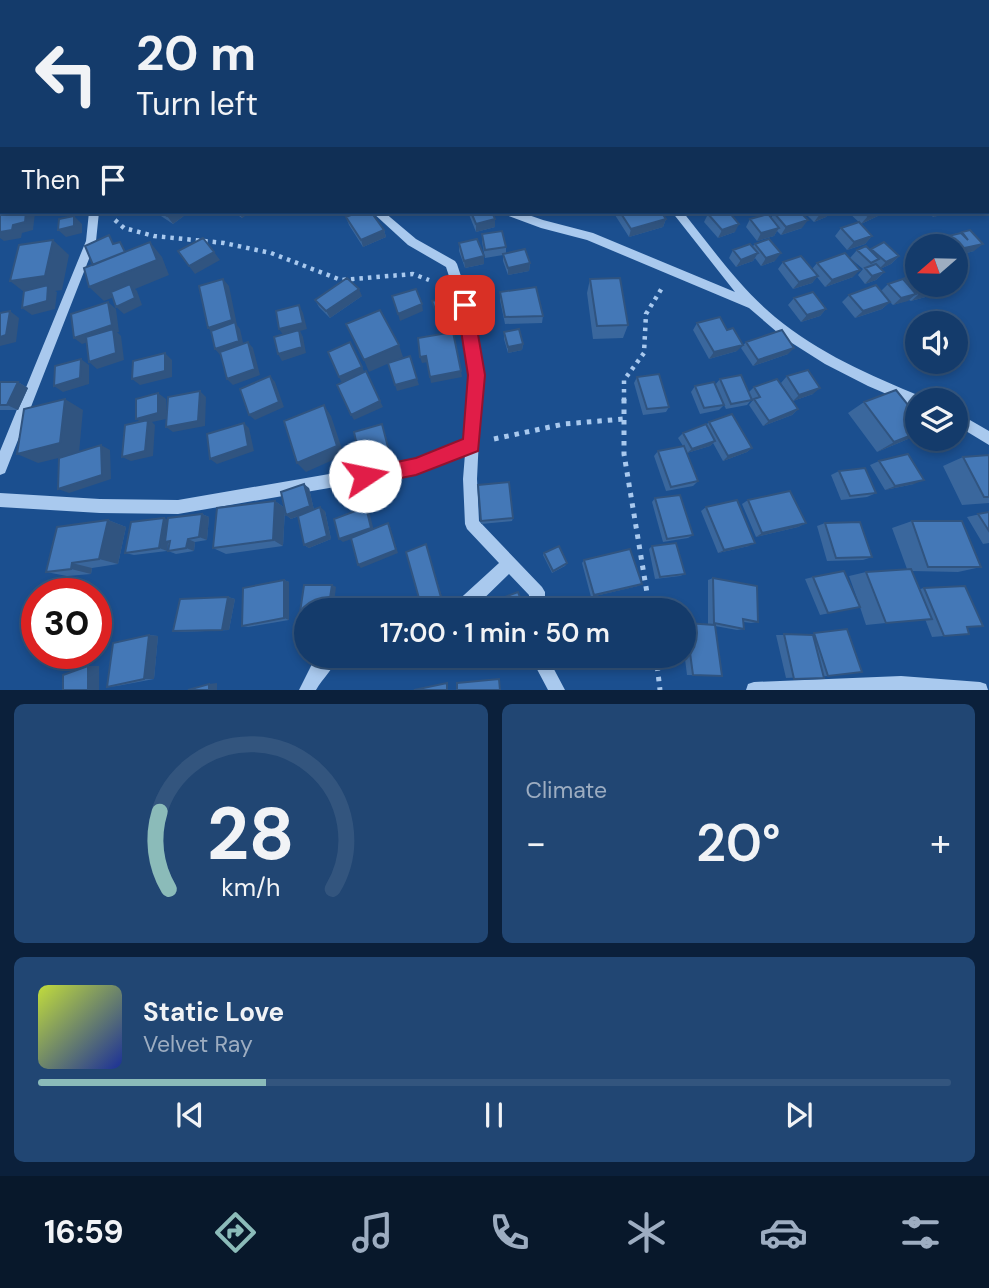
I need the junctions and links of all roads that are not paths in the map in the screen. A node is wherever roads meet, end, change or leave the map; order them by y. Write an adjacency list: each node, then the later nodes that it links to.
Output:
1 (94, 214): 10 (street)
2 (379, 214): 9 (street)
3 (515, 214): 5 (street)
4 (679, 214): 5 (street)
5 (752, 304): 6 (street)
6 (905, 396)
7 (968, 426): 8 (street)
8 (989, 439)
9 (472, 445): 11 (street); 12 (street)
10 (0, 468)
11 (0, 500)
12 (509, 563): 13 (street); 14 (street)
13 (472, 598)
14 (537, 598)
15 (320, 668): 17 (street)
16 (545, 668): 18 (street)
17 (307, 690)
18 (557, 690)
19 (754, 690): 20 (street)
20 (980, 690)

